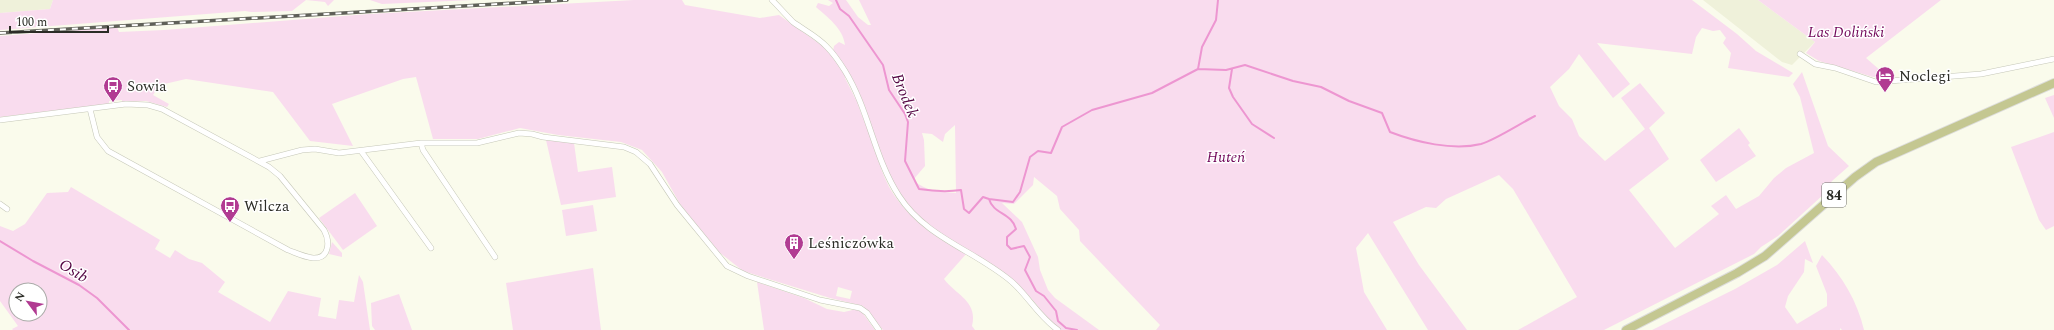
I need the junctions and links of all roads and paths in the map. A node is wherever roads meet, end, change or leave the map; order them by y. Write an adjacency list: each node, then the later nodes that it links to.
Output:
1 (772, 0): 15 (street)
2 (1800, 54): 3 (street)
3 (2054, 60)
4 (2054, 83): 16 (main road, 84)
5 (90, 109): 6 (street); 9 (street); 9 (street)
6 (0, 120)
7 (421, 143): 8 (street); 13 (street); 14 (street)
8 (361, 151): 9 (street); 12 (street)
9 (260, 161)
10 (0, 204): 11 (street)
11 (7, 209)
12 (431, 248)
13 (495, 257)
14 (879, 330)
15 (1058, 330)
16 (1626, 330)

